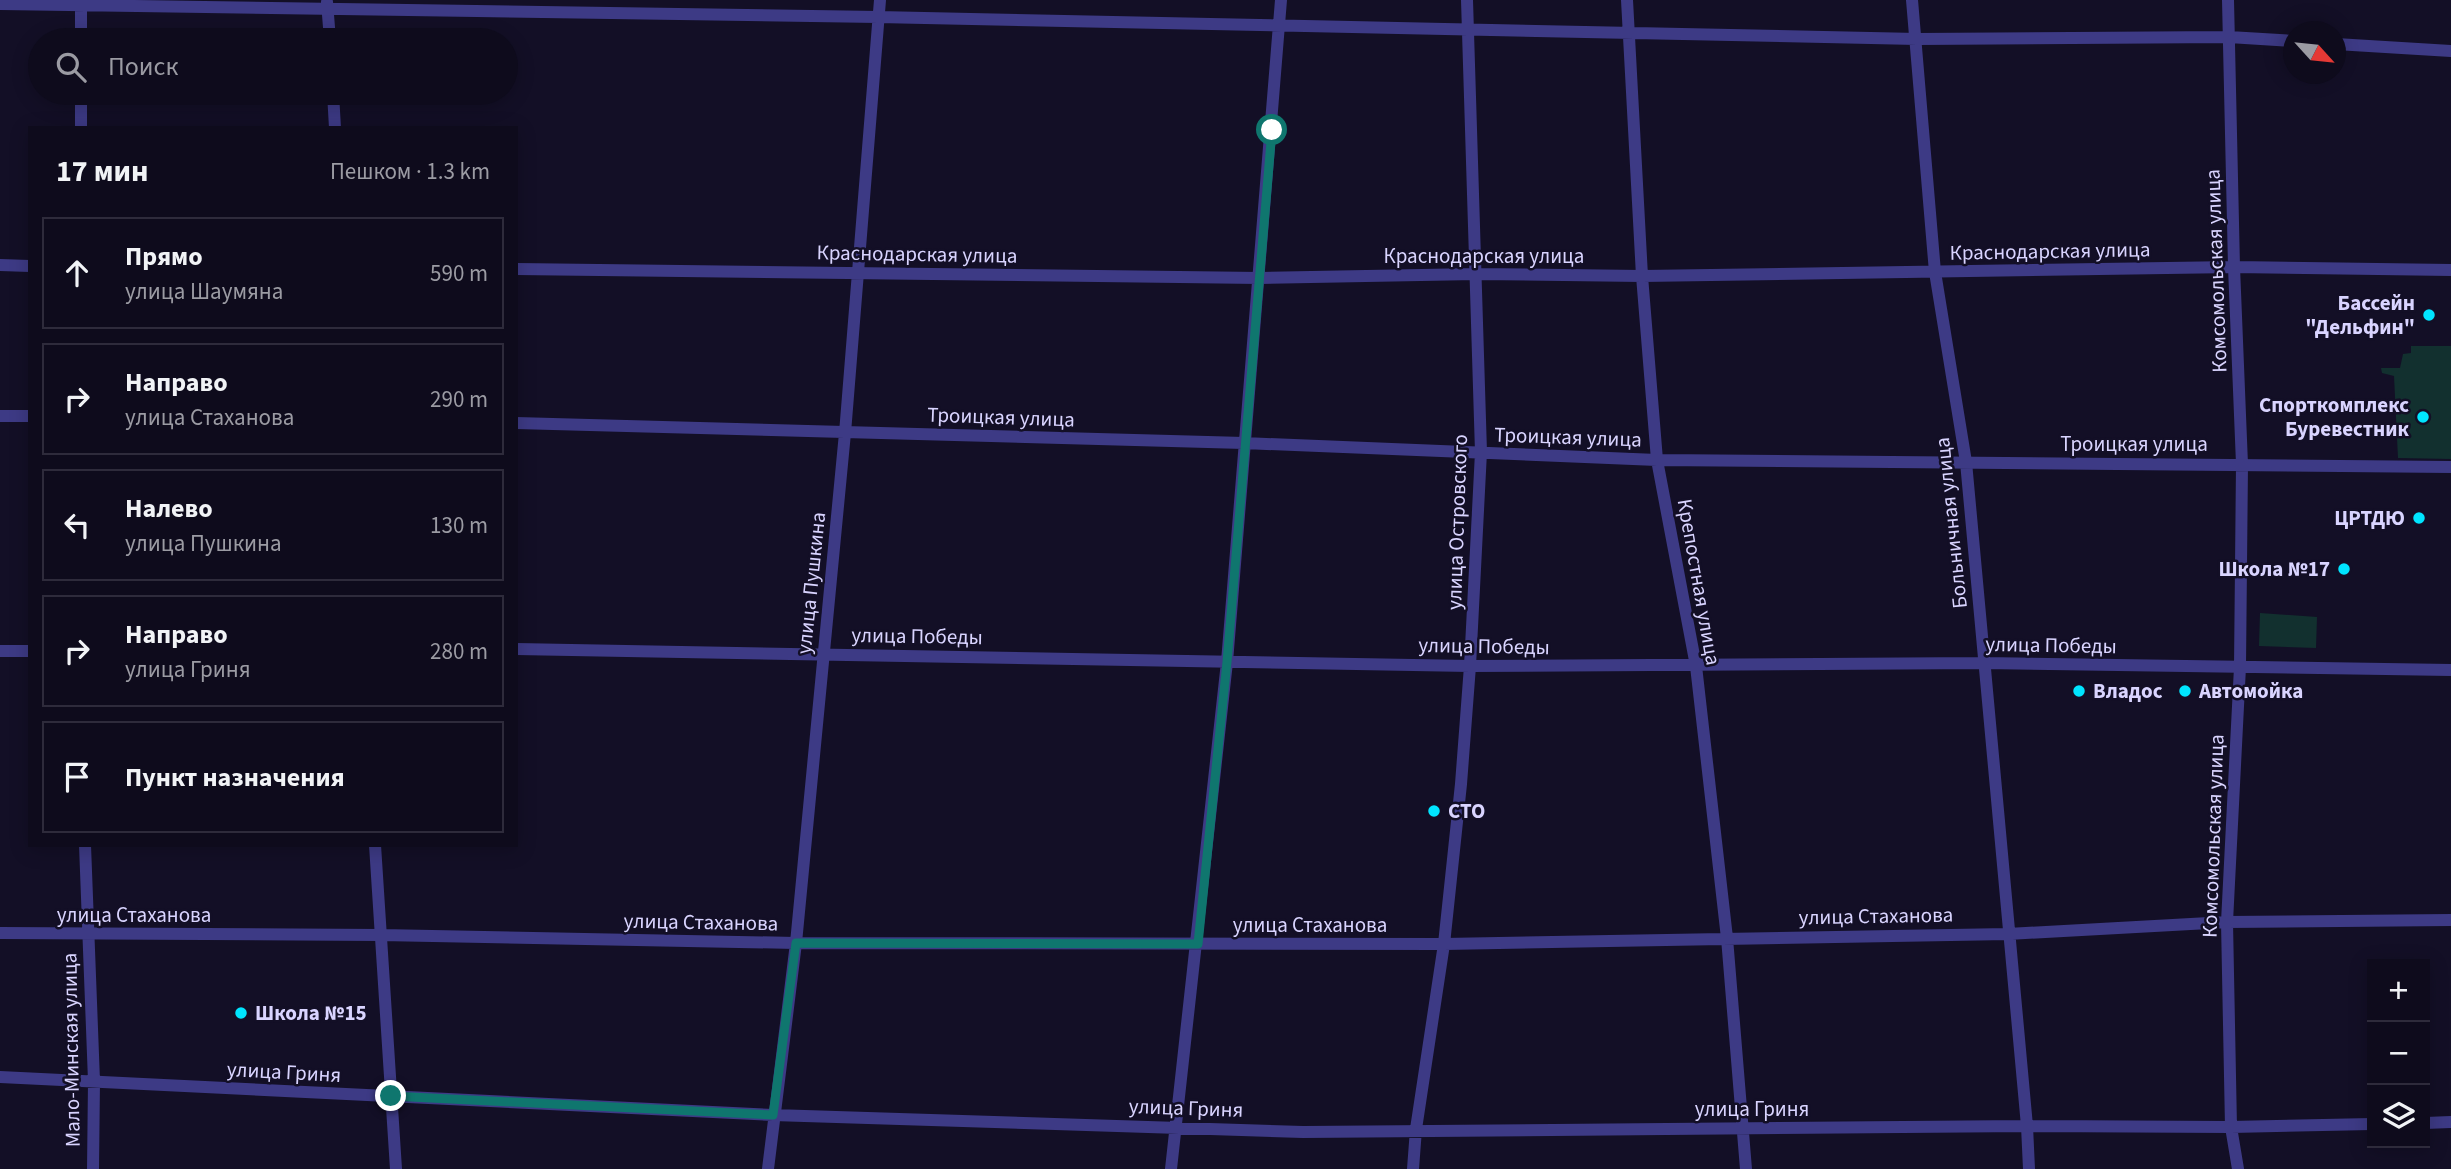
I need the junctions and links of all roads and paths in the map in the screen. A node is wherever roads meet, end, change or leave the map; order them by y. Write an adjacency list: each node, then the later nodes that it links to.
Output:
1 (880, 0): 10 (street, улица Пушкина)
2 (1281, 0): 11 (street)
3 (1467, 0): 14 (street, улица Островского)
4 (1627, 0): 15 (street, Крепостная улица)
5 (1912, 0): 17 (street, Больничная улица)
6 (2228, 0): 16 (street, Комсомольская улица)
7 (80, 3): 8 (street); 9 (street); 12 (street)
8 (0, 4)
9 (328, 4): 10 (street); 13 (street)
10 (878, 17): 11 (street); 30 (street, улица Пушкина)
11 (1279, 26): 14 (street); 34 (street)
12 (80, 28)
13 (329, 28)
14 (1467, 29): 15 (street); 32 (street, улица Островского)
15 (1628, 32): 17 (street); 33 (street, Крепостная улица)
16 (2230, 37): 17 (street); 18 (street); 27 (street, Комсомольская улица)
17 (1917, 39): 31 (street, Больничная улица)
18 (2283, 40)
19 (2346, 45): 20 (street)
20 (2451, 51)
21 (81, 105): 23 (street)
22 (334, 105): 24 (street)
23 (81, 126)
24 (335, 126)
25 (0, 265): 26 (street)
26 (28, 265)
27 (2234, 267): 29 (street, Краснодарская улица); 31 (street, Краснодарская улица); 43 (street, Комсомольская улица)
28 (518, 269): 30 (street, Краснодарская улица)
29 (2451, 270)
30 (858, 272): 34 (street, Краснодарская улица); 38 (street, улица Пушкина)
31 (1936, 272): 33 (street, Краснодарская улица); 42 (street, Больничная улица)
32 (1476, 274): 33 (street, Краснодарская улица); 34 (street, Краснодарская улица); 40 (street, улица Островского)
33 (1642, 276): 41 (street, Крепостная улица)
34 (1260, 278): 39 (street)
35 (0, 416): 36 (street)
36 (28, 416)
37 (518, 423): 38 (street, Троицкая улица)
38 (845, 433): 39 (street, Троицкая улица); 48 (street, улица Пушкина)
39 (1244, 443): 40 (street, Троицкая улица); 49 (street)
40 (1482, 452): 41 (street, Троицкая улица); 51 (street, улица Островского)
41 (1657, 460): 42 (street, Троицкая улица); 52 (street, Крепостная улица)
42 (1966, 462): 43 (street, Троицкая улица); 50 (street, Больничная улица)
43 (2242, 464): 44 (street, Троицкая улица); 53 (street, Комсомольская улица)
44 (2451, 467)
45 (518, 649): 48 (street, улица Победы)
46 (0, 651): 47 (street)
47 (28, 651)
48 (823, 653): 49 (street, улица Победы); 64 (street, улица Пушкина)
49 (1227, 662): 51 (street, улица Победы); 65 (street)
50 (1984, 663): 52 (street, улица Победы); 53 (street, улица Победы); 60 (street, Больничная улица)
51 (1470, 666): 52 (street, улица Победы); 66 (street, улица Островского)
52 (1696, 666): 63 (street, Крепостная улица)
53 (2240, 667): 54 (street, улица Победы); 58 (street, Комсомольская улица)
54 (2451, 670)
55 (85, 847): 61 (street, Мало-Минская улица)
56 (376, 847): 62 (street)
57 (2451, 920): 58 (street, улица Стаханова)
58 (2227, 922): 60 (street, улица Стаханова); 76 (street, Комсомольская улица)
59 (0, 933): 61 (street, улица Стаханова)
60 (2008, 934): 63 (street, улица Стаханова); 74 (street, Больничная улица)
61 (88, 935): 62 (street, улица Стаханова); 68 (street, Мало-Минская улица)
62 (381, 935): 64 (street, улица Стаханова); 69 (street)
63 (1727, 938): 66 (street, улица Стаханова); 78 (street, Крепостная улица)
64 (796, 943): 65 (street, улица Стаханова); 70 (street, улица Пушкина)
65 (1198, 944): 66 (street, улица Стаханова); 75 (street)
66 (1444, 944): 77 (street, улица Островского)
67 (0, 1077): 68 (street, улица Гриня)
68 (94, 1081): 69 (street, улица Гриня); 79 (street, Мало-Минская улица)
69 (391, 1096): 70 (street, улица Гриня); 80 (street)
70 (773, 1115): 75 (street, улица Гриня); 81 (street, улица Пушкина)
71 (2451, 1122): 72 (street)
72 (2430, 1123)
73 (2367, 1124): 76 (street, улица Гриня)
74 (2027, 1126): 76 (street, улица Гриня); 78 (street, улица Гриня); 85 (street, Больничная улица)
75 (1175, 1127): 77 (street, улица Гриня); 82 (street)
76 (2231, 1127): 86 (street, Комсомольская улица)
77 (1416, 1129): 78 (street, улица Гриня); 83 (street, улица Островского)
78 (1745, 1129): 84 (street, Крепостная улица)
79 (93, 1169)
80 (396, 1169)
81 (768, 1169)
82 (1171, 1169)
83 (1413, 1169)
84 (1746, 1169)
85 (2029, 1169)
86 (2238, 1169)

